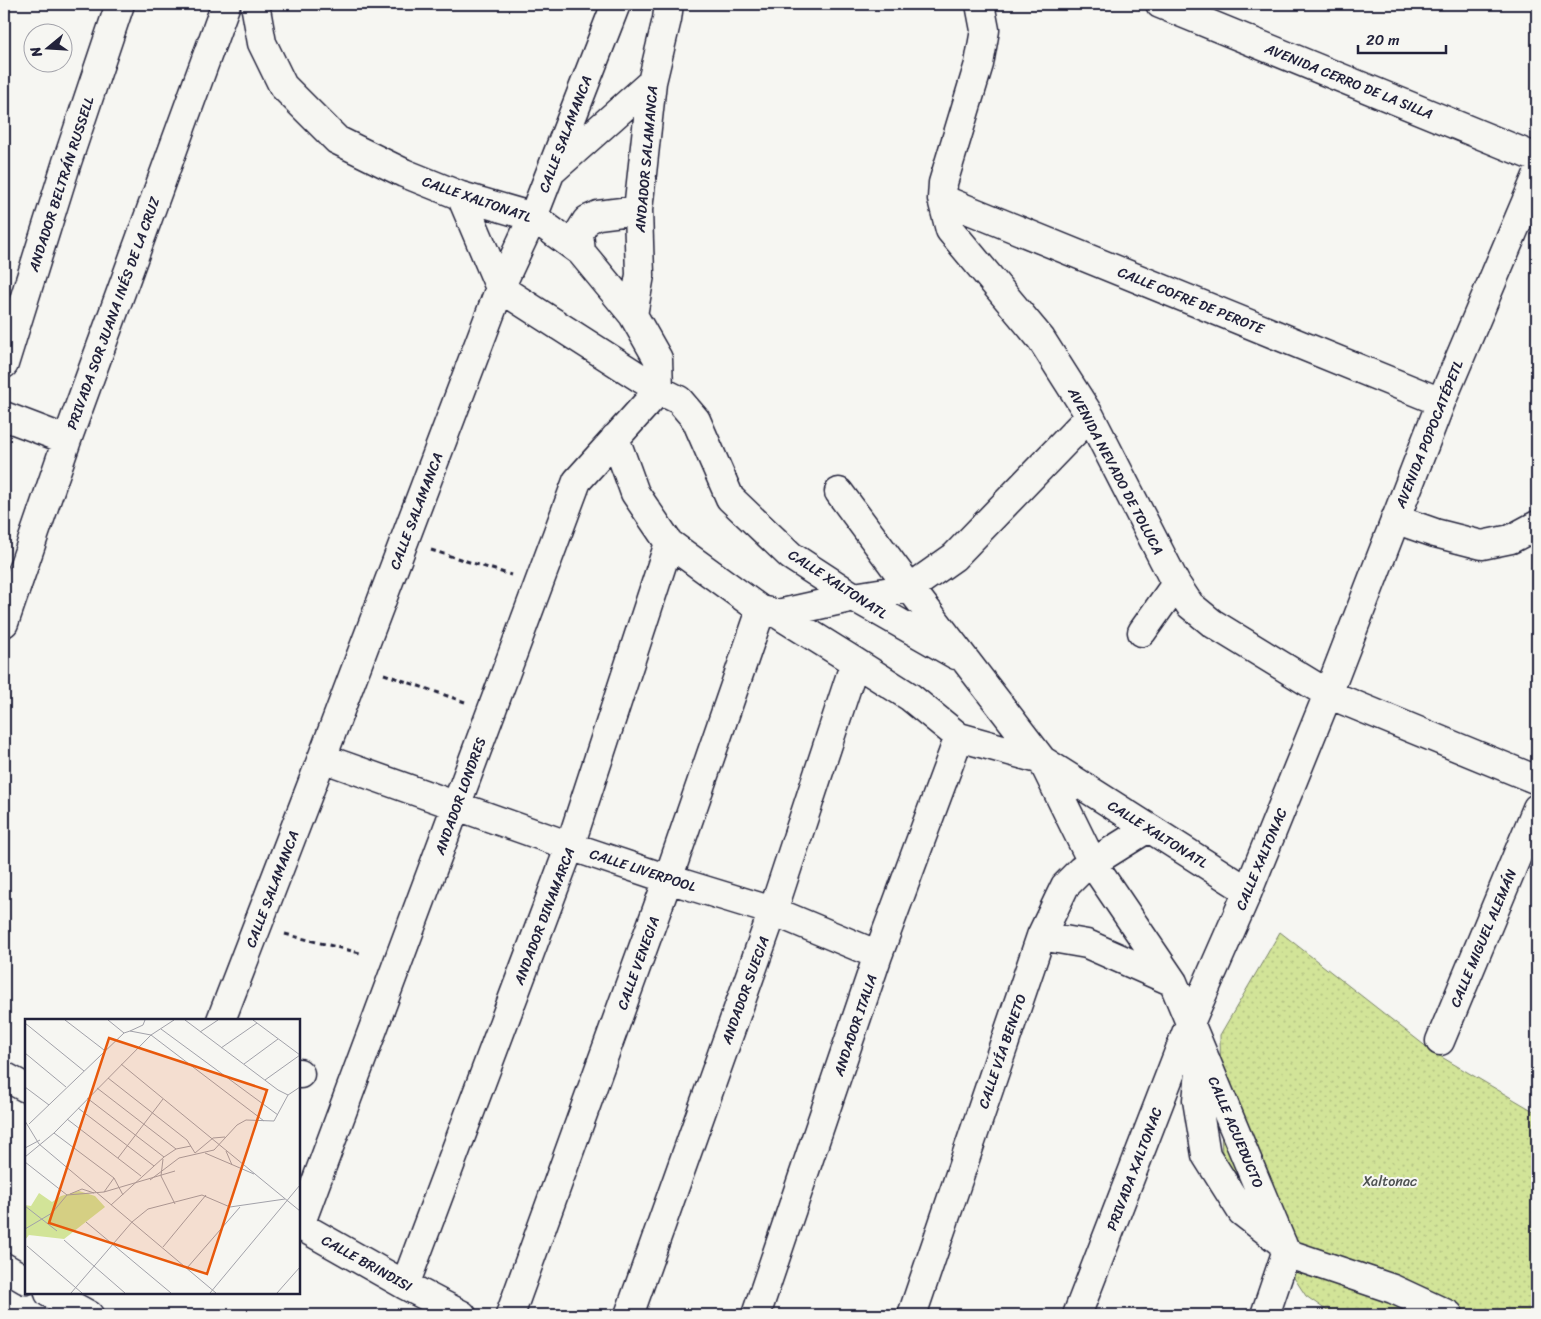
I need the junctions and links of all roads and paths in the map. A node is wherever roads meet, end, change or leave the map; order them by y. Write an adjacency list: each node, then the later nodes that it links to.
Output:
1 (120, 4): 19 (street, ANDADOR BELTRÁN RUSSELL)
2 (226, 4): 25 (street, PRIVADA SOR JUANA INÉS DE LA CRUZ)
3 (256, 4): 12 (street, CALLE XALTONATL)
4 (616, 4): 10 (street, CALLE SALAMANCA)
5 (669, 4): 8 (street, ANDADOR SALAMANCA)
6 (980, 4): 13 (street, AVENIDA NEVADO DE TOLUCA)
7 (1160, 4): 9 (street, AVENIDA CERRO DE LA SILLA)
8 (652, 82): 10 (street); 14 (street, ANDADOR SALAMANCA)
9 (1537, 158)
10 (550, 172): 15 (street, CALLE SALAMANCA)
11 (1537, 176): 21 (street, AVENIDA POPOCATÉPETL)
12 (461, 196): 15 (street, CALLE XALTONATL); 17 (street)
13 (942, 199): 21 (street, CALLE COFRE DE PEROTE); 23 (street, AVENIDA NEVADO DE TOLUCA)
14 (638, 210): 16 (street); 18 (street, ANDADOR SALAMANCA)
15 (533, 217): 16 (street, CALLE XALTONATL); 17 (street, CALLE SALAMANCA)
16 (582, 252): 18 (street, CALLE XALTONATL)
17 (500, 288): 20 (street); 29 (street, CALLE SALAMANCA)
18 (633, 315): 20 (street, CALLE XALTONATL)
19 (4, 364)
20 (659, 390): 24 (street, ANDADOR LONDRES); 34 (street, CALLE XALTONATL)
21 (1440, 402): 27 (street, AVENIDA POPOCATÉPETL)
22 (4, 416): 25 (street)
23 (1090, 416): 32 (street, AVENIDA NEVADO DE TOLUCA); 33 (street)
24 (615, 438): 30 (street, CALLE XALTONATL); 31 (street, ANDADOR LONDRES)
25 (67, 440): 36 (street, PRIVADA SOR JUANA INÉS DE LA CRUZ)
26 (838, 492): 33 (street, CALLE XALTONATL)
27 (1395, 519): 28 (street); 41 (street, AVENIDA POPOCATÉPETL)
28 (1537, 525)
29 (404, 542): 31 (path); 40 (street, CALLE SALAMANCA)
30 (669, 543): 35 (street, CALLE XALTONATL); 50 (street, ANDADOR DINAMARCA)
31 (539, 584): 42 (street, ANDADOR LONDRES)
32 (1176, 584): 37 (street); 41 (street, AVENIDA NEVADO DE TOLUCA)
33 (910, 588): 34 (street); 39 (street, CALLE XALTONATL)
34 (854, 597): 35 (street); 39 (street, CALLE XALTONATL)
35 (770, 612): 38 (street, CALLE XALTONATL); 52 (street, CALLE VENECIA)
36 (4, 623)
37 (1142, 632)
38 (855, 662): 43 (street, CALLE XALTONATL); 54 (street, ANDADOR SUECIA)
39 (968, 662): 45 (street, CALLE XALTONATL)
40 (358, 665): 42 (path); 44 (street, CALLE SALAMANCA)
41 (1328, 694): 46 (street, AVENIDA NEVADO DE TOLUCA); 53 (street, CALLE XALTONAC)
42 (492, 711): 47 (street, ANDADOR LONDRES)
43 (959, 737): 45 (street, CALLE XALTONATL); 58 (street, ANDADOR ITALIA)
44 (322, 758): 47 (street, CALLE LIVERPOOL); 55 (street, CALLE SALAMANCA)
45 (1042, 760): 49 (street, CALLE XALTONATL); 51 (street, CALLE XALTONATL)
46 (1537, 780)
47 (457, 806): 50 (street, CALLE LIVERPOOL); 66 (street, ANDADOR LONDRES)
48 (1537, 808): 62 (street, CALLE MIGUEL ALEMÁN)
49 (1148, 828): 51 (street, CALLE VÍA BENETO); 53 (street, CALLE XALTONATL)
50 (570, 846): 52 (street, CALLE LIVERPOOL); 71 (street, ANDADOR DINAMARCA)
51 (1093, 864): 56 (street, CALLE VÍA BENETO); 59 (street, CALLE ACUEDUCTO)
52 (668, 879): 54 (street, CALLE LIVERPOOL); 75 (street, CALLE VENECIA)
53 (1248, 891): 61 (street, CALLE XALTONAC)
54 (773, 911): 58 (street, CALLE LIVERPOOL); 76 (street, ANDADOR SUECIA)
55 (257, 927): 57 (path); 60 (street, CALLE SALAMANCA)
56 (1042, 936): 59 (street); 78 (street, CALLE VÍA BENETO)
57 (360, 954)
58 (878, 955): 77 (street, ANDADOR ITALIA)
59 (1173, 982): 61 (street, CALLE ACUEDUCTO)
60 (221, 1019)
61 (1190, 1023): 63 (street, CALLE ACUEDUCTO); 79 (street, PRIVADA XALTONAC)
62 (1440, 1042)
63 (1202, 1051): 68 (street, CALLE ACUEDUCTO); 68 (street)
64 (4, 1076): 65 (street)
65 (25, 1087)
66 (300, 1222)
67 (300, 1226): 71 (street, CALLE BRINDISI)
68 (1285, 1248): 80 (street); 81 (street)
69 (4, 1267): 70 (street)
70 (25, 1279)
71 (405, 1285): 74 (street, CALLE BRINDISI)
72 (51, 1294): 73 (street)
73 (89, 1315)
74 (462, 1315)
75 (510, 1315)
76 (629, 1315)
77 (756, 1315)
78 (912, 1315)
79 (1077, 1315)
80 (1265, 1315)
81 (1449, 1315)

